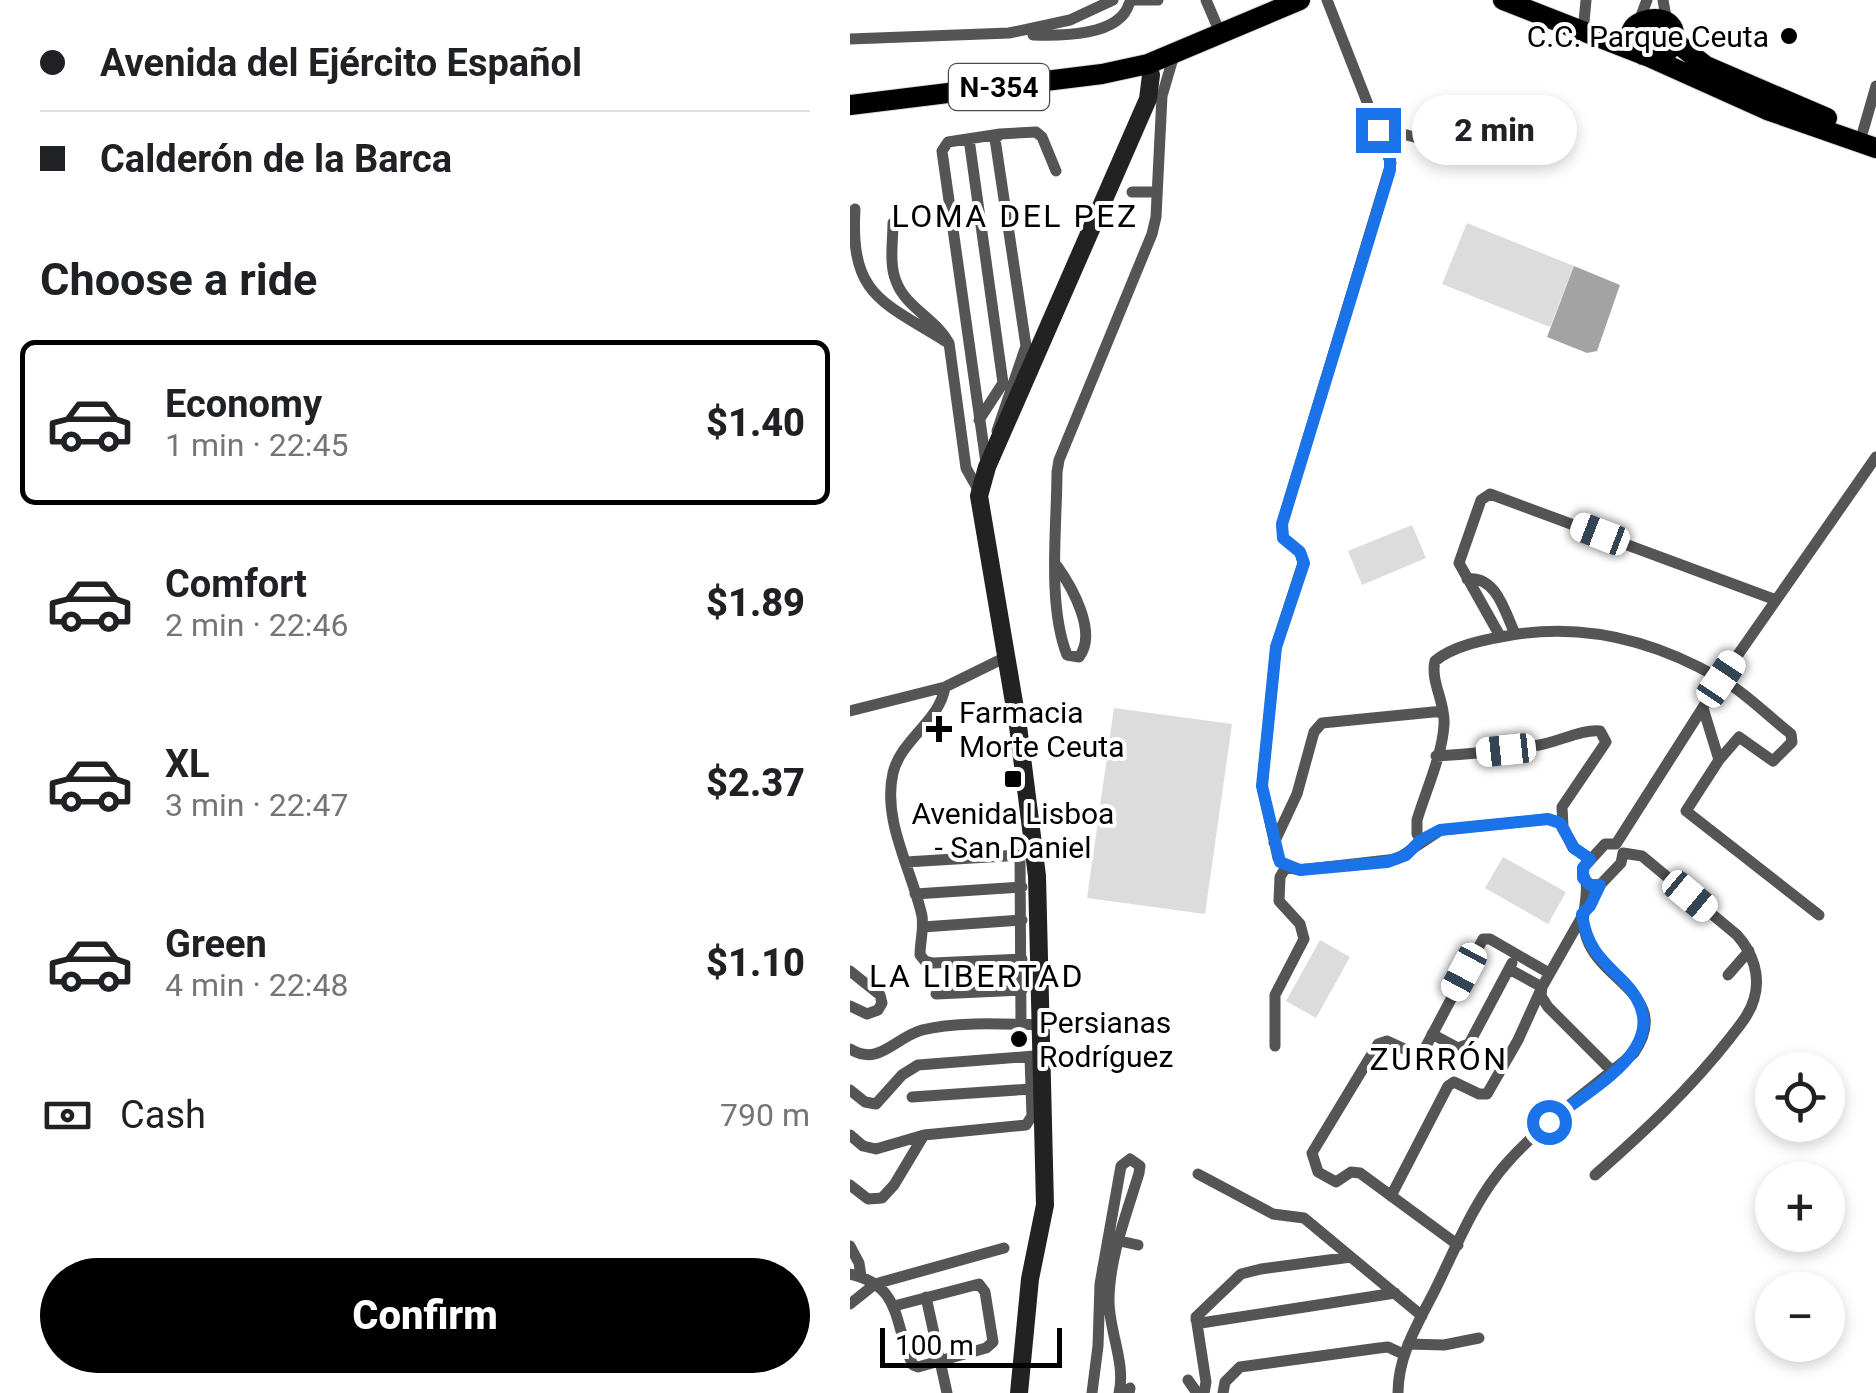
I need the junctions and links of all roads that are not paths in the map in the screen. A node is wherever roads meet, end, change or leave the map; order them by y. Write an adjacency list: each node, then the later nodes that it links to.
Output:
1 (1113, 0): 13 (street)
2 (1158, 0): 10 (street)
3 (1206, 0): 15 (street)
4 (1300, 0): 15 (highway, N-354)
5 (1327, 0): 53 (street)
6 (1503, 0): 14 (highway)
7 (1586, 0): 14 (street)
8 (1647, 0): 11 (street)
9 (1663, 0): 12 (street)
10 (1130, 1): 13 (street)
11 (1637, 24): 12 (highway); 14 (highway); 18 (highway)
12 (1670, 31): 18 (highway); 24 (highway)
13 (1009, 33): 16 (street)
14 (1584, 33): 18 (highway)
15 (1220, 34): 17 (highway, N-354)
16 (850, 38)
17 (1174, 55): 19 (highway, N-354); 29 (street)
18 (1646, 56): 24 (highway)
19 (1148, 64): 21 (highway, N-354); 34 (street)
20 (1876, 86): 24 (street)
21 (850, 105)
22 (1000, 134): 25 (street); 27 (street); 34 (street)
23 (1404, 134): 26 (street)
24 (1872, 138)
25 (969, 139): 33 (street); 33 (street)
26 (1440, 144)
27 (1056, 171)
28 (1132, 192): 29 (street)
29 (1157, 192): 38 (street)
30 (854, 209): 32 (street)
31 (893, 223): 32 (street)
32 (948, 344): 37 (street)
33 (979, 420): 36 (street)
34 (999, 440): 36 (street)
35 (1876, 457): 40 (street)
36 (987, 467): 37 (street)
37 (980, 493): 43 (street)
38 (1057, 566): 38 (street)
39 (1468, 579): 40 (street); 41 (street); 42 (street)
40 (1776, 600): 44 (street)
41 (1516, 634): 42 (street); 44 (street)
42 (1500, 636): 48 (street)
43 (1006, 658): 45 (street); 55 (street)
44 (1721, 679): 46 (street); 50 (street)
45 (945, 687): 47 (street); 57 (street)
46 (1703, 708): 50 (street); 54 (street)
47 (850, 711)
48 (1443, 711): 49 (street); 53 (street)
49 (1436, 756): 51 (street); 52 (street)
50 (1718, 760): 64 (street)
51 (1564, 830): 52 (street); 56 (street)
52 (1421, 840): 58 (street)
53 (1274, 843): 58 (street)
54 (1620, 848): 56 (street); 60 (street); 67 (street)
55 (1028, 854): 57 (street); 61 (street); 79 (street)
56 (1590, 859): 59 (street)
57 (906, 862): 62 (street)
58 (1286, 867): 81 (street)
59 (1586, 882): 60 (street); 63 (street)
60 (1600, 885): 63 (street)
61 (1022, 887): 62 (street); 65 (street)
62 (915, 894): 66 (street)
63 (1582, 914): 72 (street); 84 (street)
64 (1818, 915)
65 (1022, 920): 66 (street); 69 (street)
66 (923, 927): 69 (street)
67 (1749, 951): 73 (street); 91 (street)
68 (1516, 955): 70 (street); 72 (street); 80 (street)
69 (1022, 958): 75 (street)
70 (1509, 969): 74 (street); 80 (street)
71 (850, 971): 77 (street)
72 (1549, 973): 74 (street)
73 (1728, 975)
74 (1542, 986): 84 (street); 93 (street)
75 (1022, 990): 76 (street); 78 (street)
76 (936, 994)
77 (850, 1006)
78 (1021, 1025): 79 (street); 82 (street)
79 (1042, 1025): 83 (street)
80 (1432, 1034): 93 (street)
81 (1275, 1046)
82 (850, 1050)
83 (1037, 1056): 85 (street); 86 (street); 114 (street)
84 (1612, 1071): 96 (street)
85 (1031, 1089): 87 (street); 89 (street)
86 (850, 1090)
87 (912, 1097)
88 (850, 1135): 89 (street)
89 (924, 1136): 92 (street)
90 (1198, 1174): 99 (street)
91 (1595, 1175)
92 (850, 1185)
93 (1391, 1196): 96 (street)
94 (1120, 1240): 95 (street); 112 (street); 115 (street)
95 (1138, 1245)
96 (1458, 1245): 106 (street)
97 (850, 1246): 100 (street)
98 (1004, 1248): 101 (street)
99 (1351, 1257): 102 (street); 107 (street)
100 (855, 1275): 101 (street)
101 (875, 1284): 104 (street); 105 (street)
102 (1395, 1294): 106 (street); 107 (street)
103 (926, 1297): 105 (street); 110 (street); 110 (street)
104 (850, 1304)
105 (894, 1306): 110 (street)
106 (1422, 1316): 109 (street)
107 (1196, 1320): 116 (street)
108 (1480, 1338): 109 (street)
109 (1406, 1349): 117 (street); 118 (street)
110 (940, 1360): 113 (street)
111 (1188, 1380): 116 (street)
112 (1126, 1392)
113 (947, 1393)
114 (1020, 1393)
115 (1092, 1393)
116 (1200, 1393)
117 (1223, 1393)
118 (1398, 1393)

